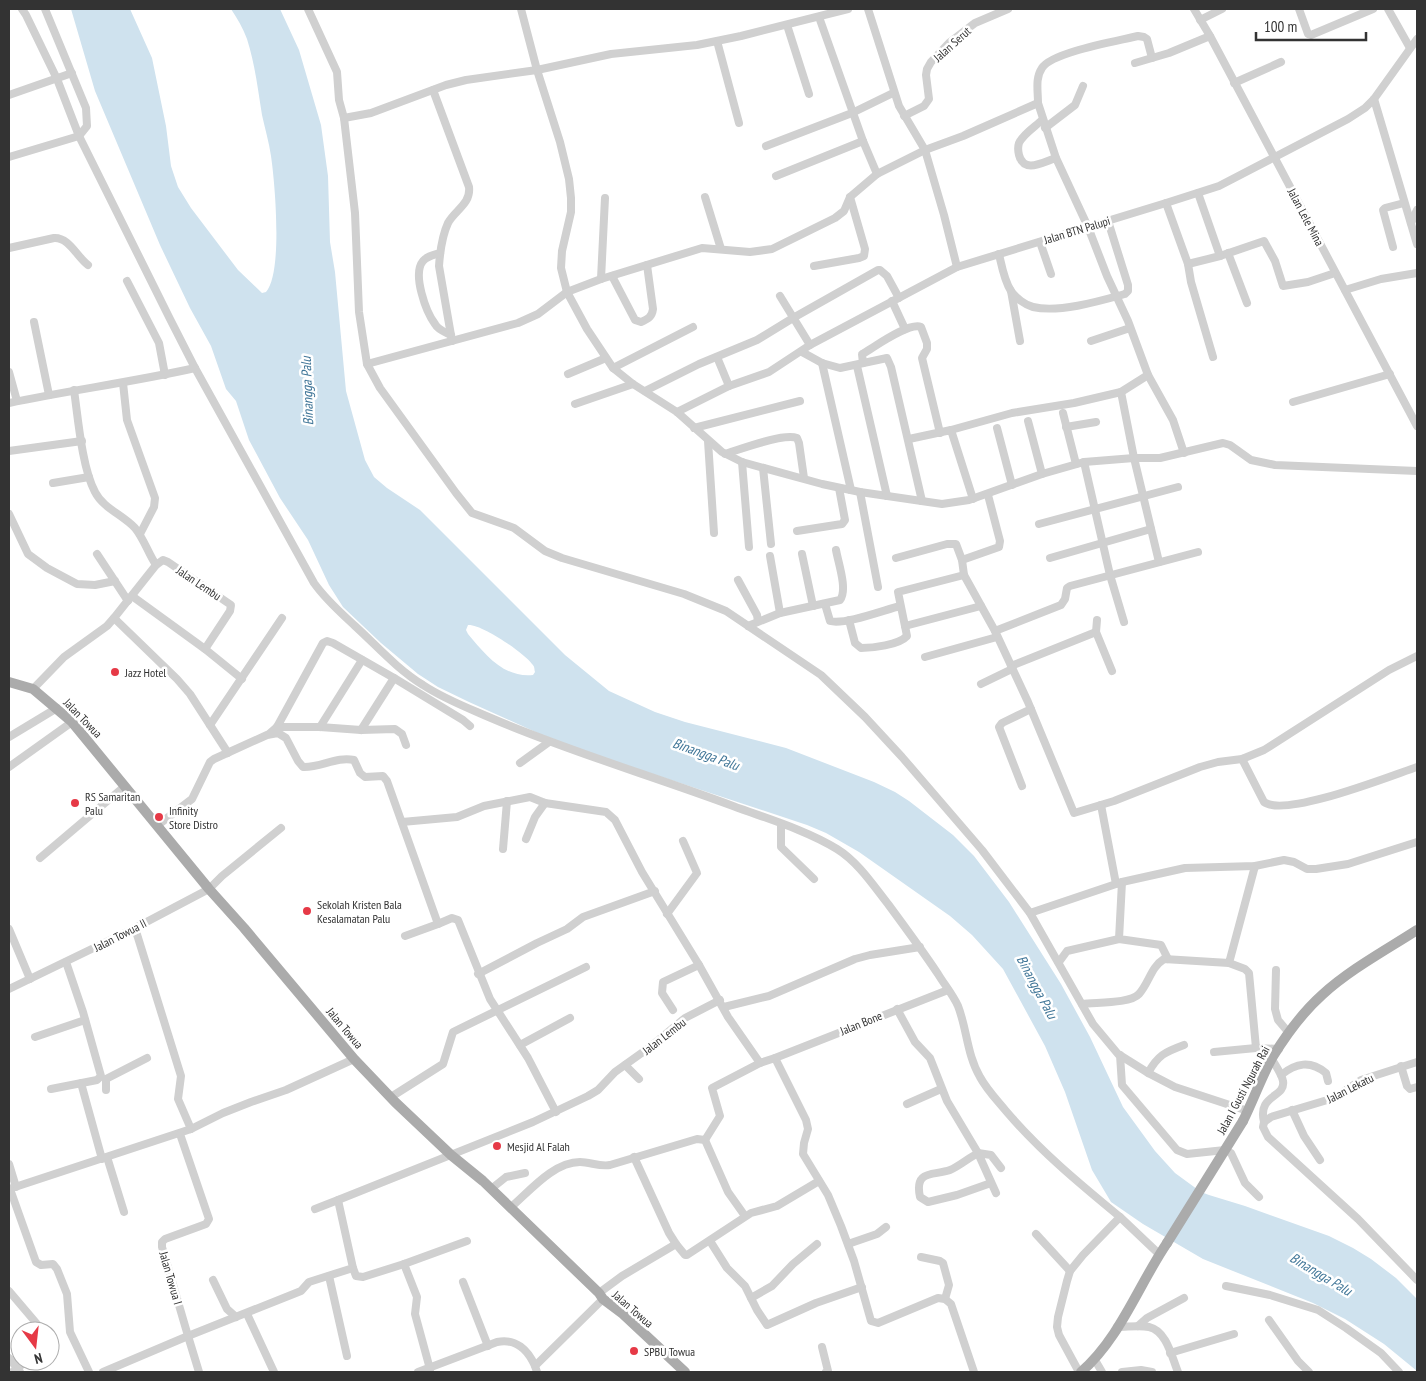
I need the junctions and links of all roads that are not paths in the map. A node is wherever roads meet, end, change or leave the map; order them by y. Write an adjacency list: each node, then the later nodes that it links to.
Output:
1 (22, 9): 26 (street)
2 (45, 9): 25 (street)
3 (308, 9): 37 (street)
4 (521, 9): 24 (street)
5 (848, 9): 14 (street)
6 (868, 9): 30 (street)
7 (1008, 9): 36 (street, Jalan Serut)
8 (1194, 9): 15 (street, Jalan Lele Mina)
9 (1222, 9): 15 (street)
10 (1299, 9): 13 (street)
11 (1373, 9): 13 (street)
12 (1388, 9): 20 (street)
13 (1362, 11)
14 (819, 17): 16 (street); 35 (street)
15 (1200, 20): 17 (street, Jalan Lele Mina)
16 (787, 25): 19 (street); 31 (street)
17 (1210, 36): 21 (street); 27 (street, Jalan Lele Mina)
18 (1417, 39): 20 (street, Jalan BTN Palupi)
19 (717, 41): 24 (street); 38 (street)
20 (1410, 48): 33 (street, Jalan BTN Palupi)
21 (1152, 58): 23 (street); 34 (street)
22 (1281, 62): 27 (street)
23 (1134, 63)
24 (537, 70): 29 (street); 81 (street)
25 (72, 73): 26 (street); 40 (street)
26 (57, 79): 32 (street); 40 (street)
27 (1234, 83): 46 (street, Jalan Lele Mina)
28 (1083, 86): 39 (street)
29 (433, 90): 37 (street); 64 (street)
30 (893, 93): 35 (street); 36 (street)
31 (809, 94)
32 (9, 95)
33 (1374, 99): 46 (street, Jalan BTN Palupi); 53 (street)
34 (1038, 103): 39 (street); 43 (street)
35 (852, 113): 41 (street); 42 (street)
36 (904, 116): 43 (street)
37 (344, 118): 100 (street)
38 (739, 123)
39 (1044, 124): 45 (street); 45 (street)
40 (79, 136): 44 (street); 102 (street)
41 (862, 141): 47 (street); 48 (street)
42 (766, 146)
43 (925, 150): 47 (street); 72 (street)
44 (9, 157)
45 (1056, 158): 58 (street)
46 (1274, 158): 49 (street, Jalan BTN Palupi); 73 (street, Jalan Lele Mina)
47 (877, 174): 51 (street)
48 (776, 176)
49 (1198, 193): 54 (street, Jalan BTN Palupi); 67 (street)
50 (705, 197): 63 (street)
51 (850, 197): 63 (street); 71 (street)
52 (605, 198): 77 (street)
53 (1404, 203): 57 (street); 61 (street)
54 (1166, 204): 56 (street, Jalan BTN Palupi); 68 (street)
55 (1417, 210): 57 (street)
56 (1108, 221): 58 (street, Jalan BTN Palupi); 83 (street)
57 (1410, 222): 60 (street)
58 (1088, 227): 59 (street, Jalan BTN Palupi); 83 (street)
59 (1040, 242): 66 (street, Jalan BTN Palupi); 74 (street)
60 (1417, 244)
61 (1393, 247)
62 (9, 248): 69 (street)
63 (720, 249): 70 (street)
64 (440, 253): 91 (street); 91 (street)
65 (1228, 253): 67 (street); 73 (street); 85 (street)
66 (999, 254): 72 (street, Jalan BTN Palupi); 80 (street)
67 (1220, 256): 68 (street)
68 (1188, 264): 97 (street)
69 (88, 265)
70 (647, 265): 76 (street); 76 (street)
71 (814, 266)
72 (957, 267): 84 (street, Jalan BTN Palupi)
73 (1336, 273): 79 (street, Jalan Lele Mina)
74 (1050, 274)
75 (1417, 274): 79 (street)
76 (612, 276): 77 (street)
77 (601, 279): 81 (street)
78 (127, 282): 107 (street)
79 (1344, 290): 106 (street, Jalan Lele Mina)
80 (1011, 291): 83 (street); 92 (street)
81 (567, 292): 91 (street); 98 (street)
82 (780, 296): 86 (street)
83 (1116, 296): 89 (street)
84 (896, 300): 86 (street); 90 (street); 94 (street, Jalan BTN Palupi)
85 (1247, 303)
86 (792, 318): 94 (street); 96 (street)
87 (34, 322): 115 (street)
88 (693, 327): 103 (street)
89 (1130, 328): 93 (street); 108 (street)
90 (905, 329): 101 (street); 129 (street)
91 (451, 338): 100 (street)
92 (1020, 341)
93 (1091, 341)
94 (810, 345): 95 (street, Jalan BTN Palupi)
95 (802, 352): 99 (street); 111 (street, Jalan BTN Palupi)
96 (716, 356): 111 (street); 113 (street)
97 (1212, 357)
98 (606, 358): 103 (street); 105 (street)
99 (822, 363): 101 (street); 148 (street)
100 (367, 364): 192 (street)
101 (860, 364): 130 (street); 152 (street)
102 (195, 368): 107 (street); 217 (street)
103 (613, 368): 110 (street)
104 (9, 372): 117 (street)
105 (568, 374)
106 (1390, 374): 118 (street); 124 (street, Jalan Lele Mina)
107 (165, 375): 109 (street)
108 (1148, 376): 114 (street); 134 (street)
109 (123, 383): 112 (street); 161 (street)
110 (633, 384): 113 (street); 119 (street)
111 (729, 386): 120 (street, Jalan BTN Palupi)
112 (74, 390): 115 (street); 131 (street)
113 (645, 391): 120 (street)
114 (1121, 392): 128 (street); 136 (street)
115 (49, 395): 117 (street)
116 (800, 401): 126 (street)
117 (13, 402)
118 (1293, 402)
119 (575, 404)
120 (677, 412): 126 (street)
121 (1063, 413): 125 (street)
122 (1028, 421): 141 (street)
123 (1096, 422): 125 (street)
124 (1417, 426)
125 (1066, 427): 138 (street)
126 (694, 428): 132 (street)
127 (997, 428): 145 (street)
128 (951, 430): 129 (street); 153 (street)
129 (940, 433): 130 (street)
130 (908, 439): 154 (street)
131 (82, 441): 133 (street); 142 (street)
132 (708, 441): 135 (street); 160 (street)
133 (9, 451)
134 (1184, 453): 136 (street); 140 (street)
135 (725, 454): 137 (street); 143 (street)
136 (1134, 458): 138 (street); 151 (street)
137 (742, 462): 139 (street); 164 (street)
138 (1080, 463): 141 (street); 155 (street)
139 (763, 468): 143 (street); 163 (street)
140 (1417, 471)
141 (1042, 474): 145 (street)
142 (89, 477): 144 (street); 161 (street)
143 (804, 478): 147 (street)
144 (53, 484)
145 (1012, 485): 150 (street)
146 (1178, 487): 151 (street)
147 (839, 488): 148 (street); 159 (street)
148 (851, 490): 149 (street)
149 (860, 492): 152 (street); 179 (street)
150 (988, 495): 153 (street); 172 (street)
151 (1142, 495): 155 (street); 158 (street)
152 (887, 496): 154 (street)
153 (973, 499): 154 (street)
154 (922, 501)
155 (1094, 509): 157 (street); 162 (street)
156 (9, 514): 178 (street)
157 (1039, 524)
158 (1151, 529): 162 (street); 173 (street)
159 (797, 530)
160 (714, 533)
161 (140, 534): 174 (street)
162 (1102, 542): 171 (street); 176 (street)
163 (771, 544)
164 (749, 547)
165 (836, 550): 181 (street)
166 (1198, 552): 173 (street)
167 (97, 554): 178 (street)
168 (802, 554): 182 (street)
169 (770, 556): 185 (street)
170 (896, 558): 172 (street)
171 (1050, 558)
172 (962, 560): 175 (street)
173 (1159, 562): 176 (street)
174 (156, 565): 180 (street); 196 (street, Jalan Lembu)
175 (964, 575): 183 (street); 184 (street)
176 (1110, 575): 191 (street); 195 (street)
177 (738, 580): 190 (street)
178 (115, 581): 180 (street)
179 (878, 587)
180 (130, 598): 186 (street); 196 (street)
181 (825, 604): 182 (street); 188 (street)
182 (812, 606): 185 (street)
183 (900, 606): 188 (street); 193 (street)
184 (981, 606): 193 (street); 195 (street)
185 (780, 614): 190 (street)
186 (114, 618): 206 (street); 210 (street)
187 (282, 618): 203 (street)
188 (849, 620): 193 (street)
189 (1097, 620): 194 (street)
190 (758, 621): 192 (street)
191 (1124, 622)
192 (748, 626): 243 (street)
193 (905, 626)
194 (1096, 632): 200 (street); 201 (street)
195 (996, 634): 198 (street); 200 (street)
196 (205, 649): 203 (street)
197 (1417, 656): 220 (street)
198 (925, 657)
199 (362, 660): 202 (street); 212 (street); 213 (street)
200 (1012, 667): 205 (street); 208 (street)
201 (1112, 671)
202 (394, 678): 211 (street); 214 (street)
203 (242, 679): 210 (street)
204 (9, 682): 206 (main road, Jalan Towua)
205 (981, 684)
206 (33, 689): 207 (main road, Jalan Towua)
207 (57, 708): 209 (main road, Jalan Towua); 216 (street)
208 (1031, 709): 225 (street); 228 (street)
209 (72, 722): 222 (street); 224 (main road, Jalan Towua)
210 (210, 725): 219 (street)
211 (470, 726)
212 (277, 727): 213 (street); 215 (street)
213 (320, 727): 214 (street)
214 (361, 730): 218 (street)
215 (267, 735): 219 (street); 229 (street)
216 (9, 736)
217 (549, 742): 221 (street); 230 (street)
218 (406, 746)
219 (228, 752): 231 (street)
220 (1242, 759): 223 (street); 228 (street)
221 (520, 763)
222 (9, 767)
223 (1417, 767)
224 (125, 786): 231 (main road, Jalan Towua); 237 (street)
225 (1022, 786)
226 (507, 801): 227 (street); 229 (street); 236 (street)
227 (545, 803): 233 (street); 242 (street)
228 (1101, 805): 240 (street)
229 (402, 822): 245 (street)
230 (780, 824): 239 (street); 251 (street)
231 (158, 825): 241 (main road, Jalan Towua)
232 (281, 828): 241 (street, Jalan Towua II)
233 (526, 839)
234 (684, 841): 244 (street)
235 (1417, 842): 238 (street)
236 (503, 849)
237 (40, 858)
238 (1255, 866): 240 (street); 255 (street)
239 (814, 879)
240 (1119, 883): 243 (street); 250 (street)
241 (209, 888): 246 (street, Jalan Towua II); 280 (main road, Jalan Towua)
242 (655, 892): 244 (street); 259 (street)
243 (1030, 913): 254 (street)
244 (668, 914): 256 (street)
245 (438, 924): 249 (street); 259 (street)
246 (135, 928): 253 (street, Jalan Towua II); 302 (street)
247 (9, 929): 260 (street)
248 (1417, 930): 270 (main road, Jalan I Gusti Ngurah Rai)
249 (405, 936)
250 (1119, 939): 252 (street); 254 (street)
251 (920, 947): 262 (street); 263 (street, Jalan Lembu)
252 (1168, 959): 255 (street); 264 (street)
253 (66, 962): 260 (street, Jalan Towua II); 269 (street)
254 (1059, 962): 264 (street)
255 (1229, 963): 274 (street)
256 (699, 965): 263 (street); 267 (street)
257 (586, 967): 266 (street)
258 (1276, 970): 270 (street)
259 (478, 974): 266 (street)
260 (30, 979): 261 (street, Jalan Towua II)
261 (9, 989)
262 (948, 990): 265 (street, Jalan Bone); 324 (street)
263 (722, 1003): 283 (street); 284 (street, Jalan Lembu)
264 (1082, 1004): 277 (street)
265 (897, 1009): 279 (street, Jalan Bone); 294 (street)
266 (496, 1010): 272 (street); 296 (street)
267 (674, 1010)
268 (570, 1018): 272 (street)
269 (85, 1020): 271 (street); 289 (street)
270 (1288, 1033): 275 (main road, Jalan I Gusti Ngurah Rai)
271 (35, 1038)
272 (520, 1045): 300 (street)
273 (1184, 1045): 286 (street)
274 (1256, 1048): 275 (street); 276 (street)
275 (1279, 1048): 281 (main road, Jalan I Gusti Ngurah Rai)
276 (1214, 1052)
277 (1120, 1056): 286 (street); 318 (street)
278 (147, 1058): 289 (street)
279 (775, 1058): 283 (street, Jalan Bone); 313 (street)
280 (354, 1059): 296 (main road, Jalan Towua); 302 (street)
281 (1272, 1059): 287 (street); 299 (main road, Jalan I Gusti Ngurah Rai)
282 (1417, 1062): 285 (street, Jalan Lekatu)
283 (760, 1063): 304 (street, Jalan Bone)
284 (625, 1065): 288 (street); 300 (street, Jalan Lembu)
285 (1401, 1066): 292 (street); 298 (street, Jalan Lekatu)
286 (1148, 1073): 299 (street)
287 (1281, 1075): 290 (street); 301 (street)
288 (639, 1079)
289 (102, 1080): 291 (street); 295 (street)
290 (1328, 1081)
291 (81, 1083): 293 (street); 308 (street)
292 (1417, 1087)
293 (50, 1089)
294 (941, 1089): 297 (street); 305 (street)
295 (106, 1090)
296 (390, 1097): 306 (main road, Jalan Towua)
297 (907, 1104)
298 (1292, 1110): 301 (street, Jalan Lekatu); 309 (street)
299 (1248, 1111): 332 (main road, Jalan I Gusti Ngurah Rai, bridge)
300 (556, 1112): 306 (street, Jalan Lembu)
301 (1264, 1122): 339 (street)
302 (191, 1130): 303 (street)
303 (180, 1134): 308 (street); 355 (street, Jalan Towua I)
304 (705, 1140): 307 (street); 323 (street)
305 (978, 1153): 311 (street); 314 (street); 314 (street)
306 (452, 1155): 316 (main road, Jalan Towua); 319 (street, Jalan Lembu)
307 (634, 1157): 320 (street); 329 (street)
308 (105, 1158): 315 (street); 322 (street)
309 (1320, 1160)
310 (9, 1164): 315 (street)
311 (1001, 1168)
312 (525, 1173): 316 (street)
313 (819, 1181): 323 (street); 331 (street)
314 (991, 1183): 317 (street)
315 (12, 1188): 363 (street)
316 (491, 1189): 320 (main road, Jalan Towua)
317 (996, 1193)
318 (1259, 1197)
319 (338, 1200): 321 (street, Jalan Lembu); 335 (street)
320 (510, 1208): 344 (main road, Jalan Towua)
321 (314, 1209)
322 (124, 1212)
323 (745, 1216): 328 (street)
324 (1120, 1217): 332 (street); 336 (street)
325 (886, 1227): 331 (street)
326 (1036, 1234): 336 (street)
327 (467, 1241): 334 (street)
328 (710, 1241): 329 (street); 345 (street)
329 (676, 1244): 344 (street)
330 (817, 1244): 345 (street)
331 (848, 1244): 342 (street)
332 (1159, 1254): 353 (main road, Jalan I Gusti Ngurah Rai)
333 (921, 1256): 347 (street)
334 (404, 1264): 335 (street); 361 (street)
335 (353, 1268): 337 (street)
336 (1070, 1271): 371 (street)
337 (330, 1276): 348 (street); 359 (street)
338 (212, 1280): 349 (street)
339 (1417, 1280)
340 (463, 1282): 356 (street)
341 (1226, 1286): 377 (street)
342 (862, 1288): 345 (street); 347 (street)
343 (9, 1291): 351 (street)
344 (601, 1296): 362 (street); 368 (main road, Jalan Towua)
345 (751, 1298)
346 (1184, 1298): 352 (street)
347 (945, 1299): 370 (street)
348 (247, 1314): 349 (street); 366 (street)
349 (236, 1317): 355 (street)
350 (1269, 1320): 376 (street)
351 (34, 1321)
352 (1138, 1326): 353 (street); 358 (street)
353 (1117, 1327): 360 (main road, Jalan I Gusti Ngurah Rai)
354 (1234, 1334): 358 (street)
355 (188, 1336): 364 (street); 365 (street)
356 (488, 1346): 361 (street); 362 (street)
357 (822, 1347): 369 (street)
358 (1170, 1353): 375 (street)
359 (347, 1356)
360 (1095, 1360): 371 (main road, Jalan I Gusti Ngurah Rai); 372 (street)
361 (430, 1368): 367 (street)
362 (536, 1369)
363 (89, 1372)
364 (103, 1372)
365 (198, 1372)
366 (274, 1372)
367 (418, 1372)
368 (686, 1372)
369 (826, 1372)
370 (974, 1372)
371 (1080, 1372)
372 (1102, 1372)
373 (1122, 1372): 374 (street)
374 (1152, 1372)
375 (1178, 1372)
376 (1309, 1372)
377 (1399, 1372)

